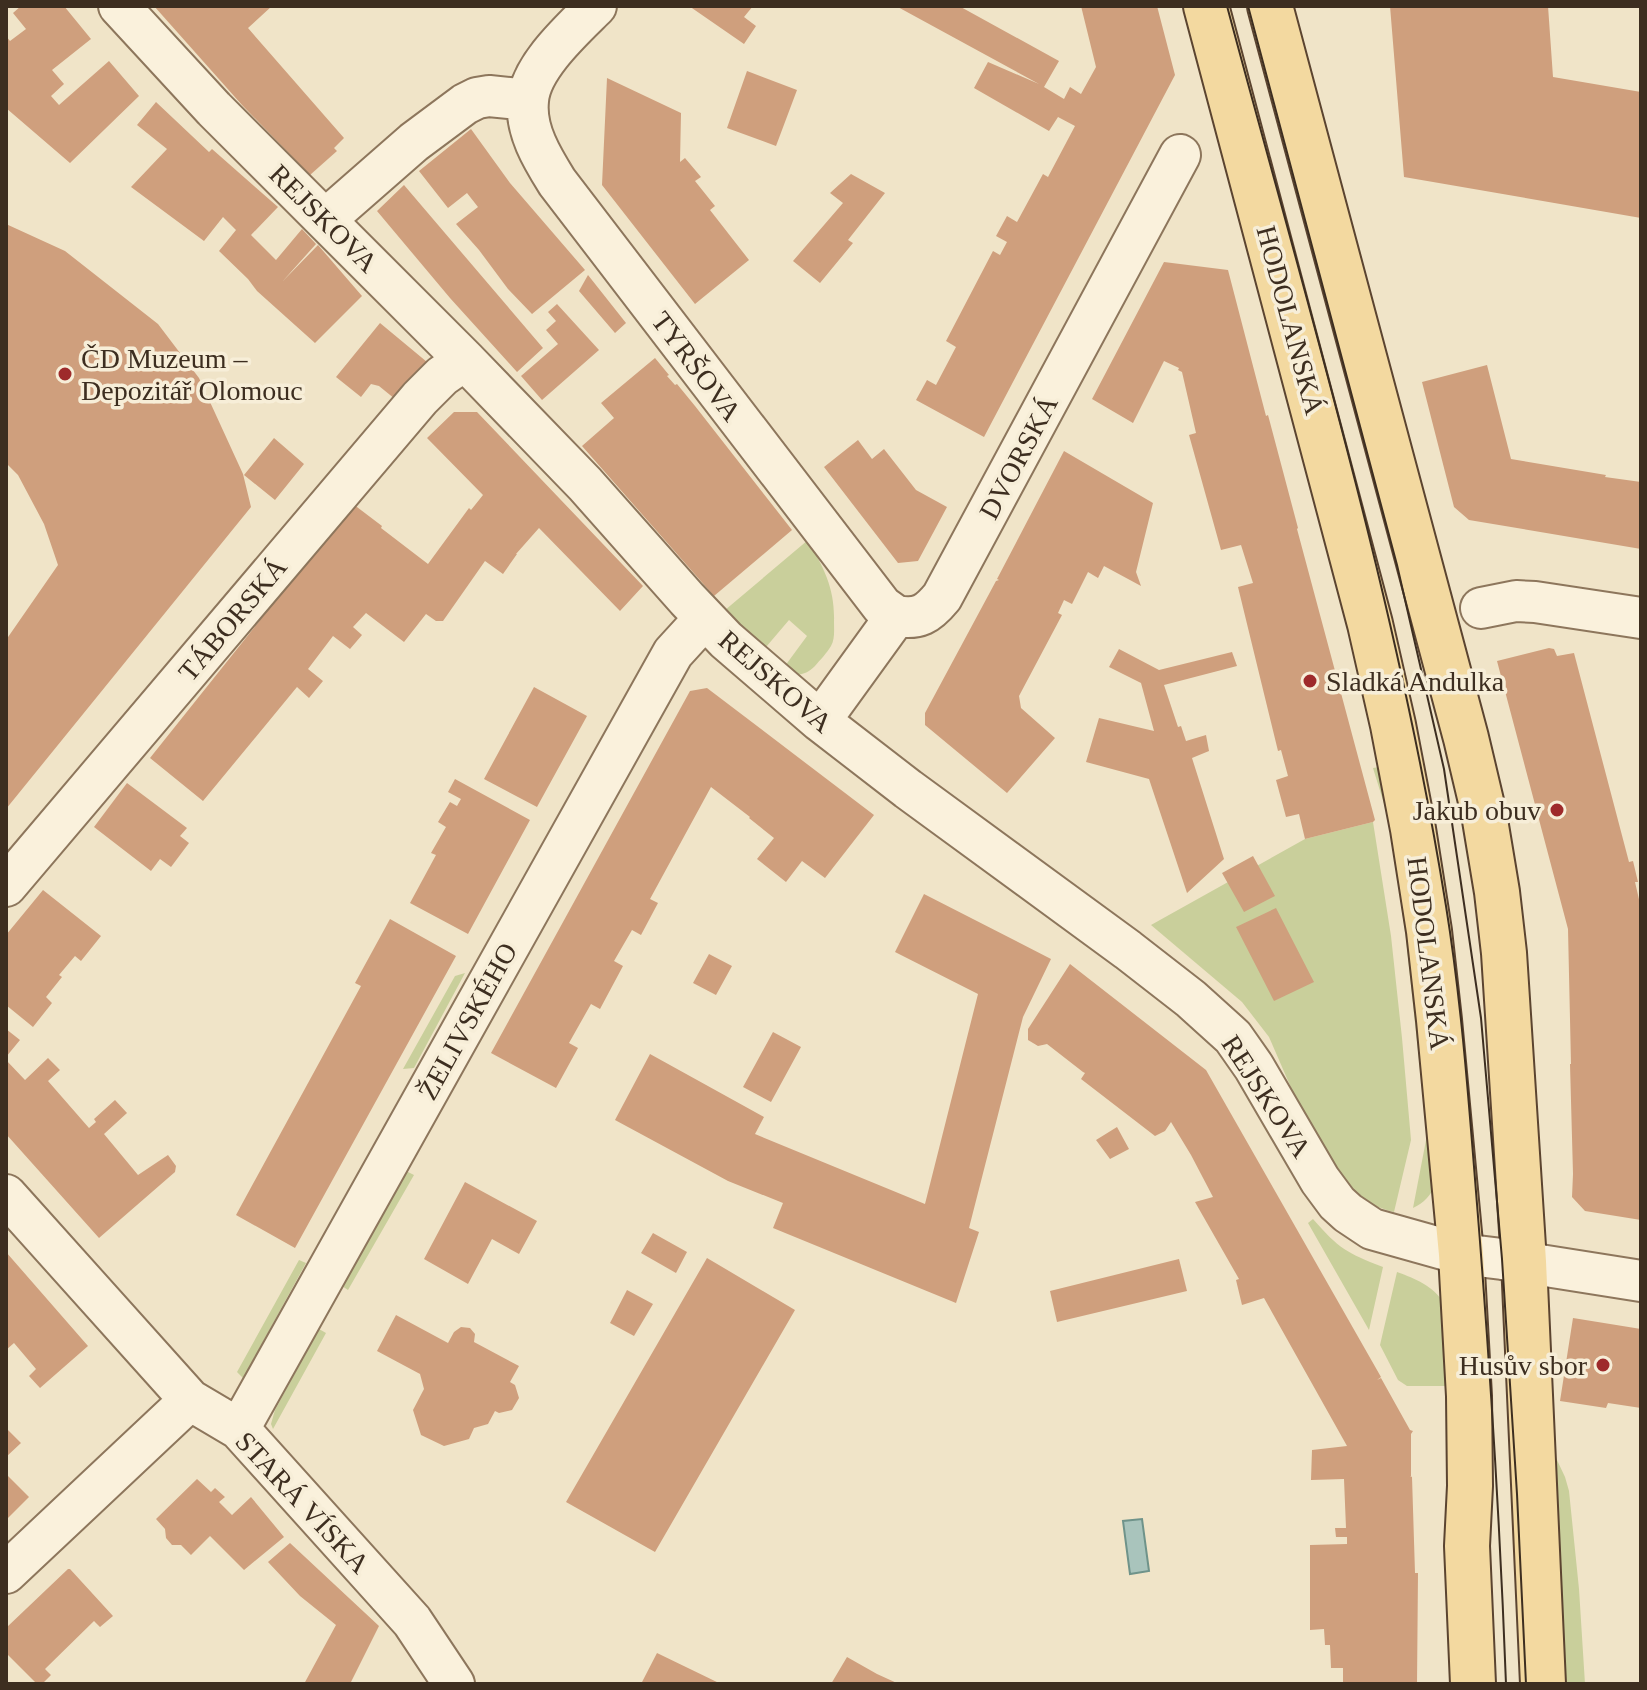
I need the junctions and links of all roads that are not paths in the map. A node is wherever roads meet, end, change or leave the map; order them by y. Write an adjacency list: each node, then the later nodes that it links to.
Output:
1 (119, 6): 7 (street, REJSKOVA)
2 (596, 6): 5 (street)
3 (1206, 6): 16 (main road, HODOLANSKÁ)
4 (1270, 6): 16 (main road)
5 (528, 100): 7 (street); 10 (street, TYRŠOVA)
6 (1180, 155): 10 (street, DVORSKÁ)
7 (326, 219): 8 (street, REJSKOVA)
8 (465, 360): 12 (street, REJSKOVA); 14 (street, TÁBORSKÁ)
9 (1481, 608): 11 (street)
10 (896, 616): 13 (street)
11 (1641, 618)
12 (706, 620): 13 (street, REJSKOVA); 19 (street, ŽELIVSKÉHO)
13 (820, 721): 16 (street, REJSKOVA)
14 (6, 886)
15 (6, 1195): 18 (street, STARÁ VÍSKA)
16 (1492, 1258): 17 (street, REJSKOVA); 22 (main road, HODOLANSKÁ); 23 (main road)
17 (1641, 1281)
18 (190, 1400): 19 (street, STARÁ VÍSKA); 20 (street)
19 (239, 1429): 21 (street, STARÁ VÍSKA)
20 (6, 1573)
21 (454, 1684)
22 (1473, 1684)
23 (1543, 1684)

